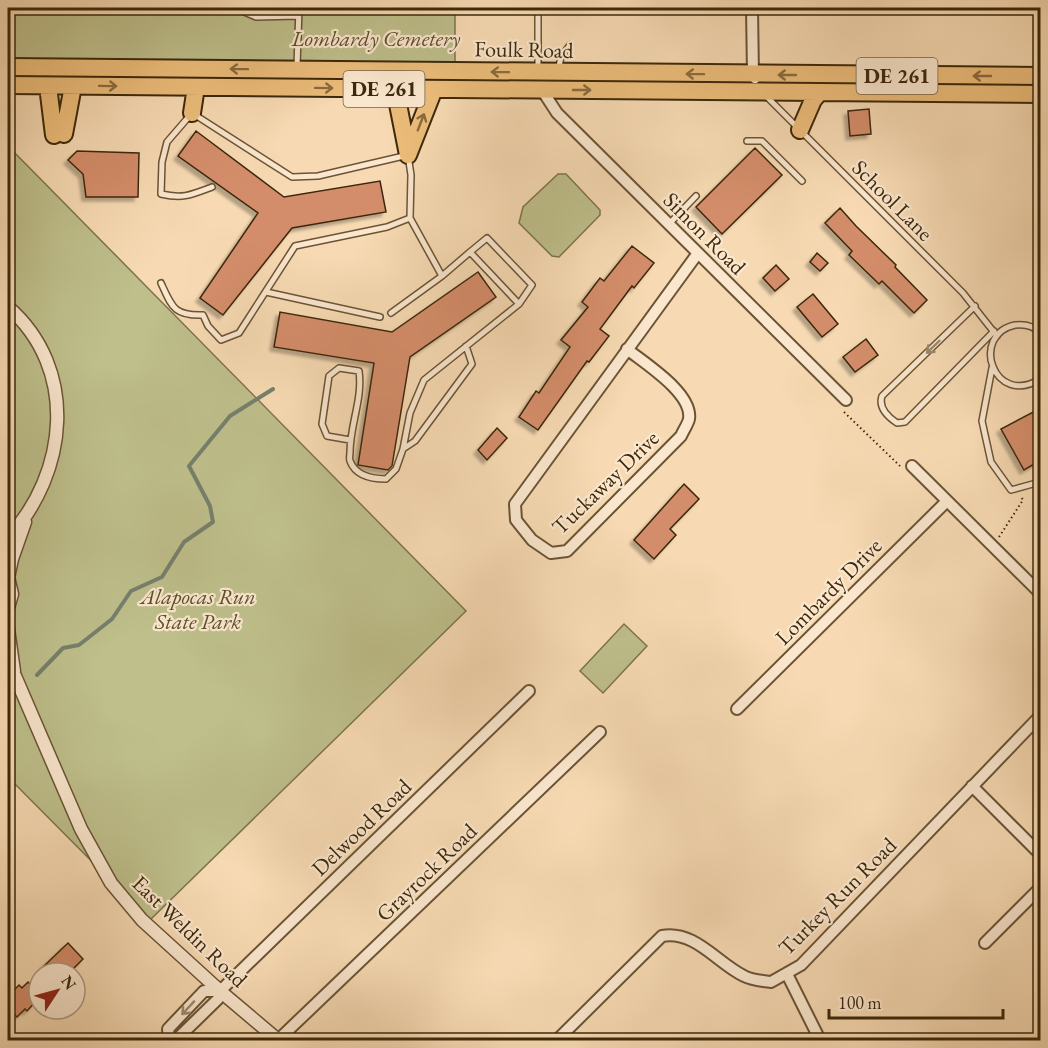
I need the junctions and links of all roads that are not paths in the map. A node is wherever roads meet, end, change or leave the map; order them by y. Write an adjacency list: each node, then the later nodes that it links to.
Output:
1 (235, 8): 5 (lane)
2 (298, 8): 5 (lane)
3 (538, 8): 9 (lane)
4 (752, 8): 11 (street)
5 (298, 16): 8 (lane)
6 (570, 45): 10 (lane)
7 (8, 67): 8 (main road, Foulk Road / DE 261, one-way to 7)
8 (297, 70): 9 (main road, Foulk Road / DE 261, one-way to 8); 17 (street)
9 (538, 72): 10 (main road, Foulk Road / DE 261)
10 (558, 72): 11 (main road, Foulk Road / DE 261, one-way to 10)
11 (753, 75): 12 (main road, Foulk Road / DE 261, one-way to 11); 21 (street)
12 (1041, 76)
13 (8, 85): 14 (main road, Foulk Road / DE 261)
14 (48, 86): 15 (main road, Foulk Road / DE 261); 15 (main road)
15 (73, 86): 16 (main road, Foulk Road / DE 261, one-way to 16)
16 (196, 87): 17 (main road, Foulk Road / DE 261); 24 (main road)
17 (297, 87): 18 (main road, Foulk Road / DE 261, one-way to 18)
18 (395, 89): 19 (main road, Foulk Road / DE 261); 27 (main road)
19 (434, 89): 20 (main road, Foulk Road / DE 261); 27 (main road, one-way to 19)
20 (542, 90): 21 (main road, Foulk Road / DE 261, one-way to 21); 32 (street, Simon Road)
21 (761, 92): 22 (main road, Foulk Road / DE 261); 25 (lane, School Lane)
22 (820, 92): 23 (main road, Foulk Road / DE 261); 25 (main road)
23 (1041, 94)
24 (192, 113): 27 (lane); 29 (lane)
25 (800, 130): 39 (lane, School Lane)
26 (747, 141): 28 (lane)
27 (408, 155): 31 (lane)
28 (802, 182)
29 (212, 187)
30 (696, 196): 32 (lane)
31 (410, 218): 35 (lane); 37 (lane)
32 (669, 224): 34 (street, Simon Road)
33 (470, 252): 35 (lane); 38 (lane); 38 (lane)
34 (698, 253): 46 (street, Tuckaway Drive); 49 (street, Simon Road)
35 (442, 276): 41 (lane)
36 (160, 283): 37 (lane)
37 (266, 292): 42 (lane)
38 (519, 304): 45 (lane)
39 (975, 306): 44 (lane, School Lane); 44 (lane, one-way to 44)
40 (8, 307): 55 (street)
41 (391, 312)
42 (380, 317)
43 (1041, 333): 44 (lane)
44 (995, 334): 47 (lane)
45 (466, 346): 51 (lane); 51 (lane)
46 (627, 349): 46 (street, Tuckaway Drive)
47 (992, 368): 48 (lane); 53 (lane)
48 (1041, 379)
49 (844, 405)
50 (350, 440): 50 (lane); 51 (lane)
51 (403, 449)
52 (912, 466): 54 (street)
53 (1041, 482)
54 (946, 502): 58 (street); 64 (street, Lombardy Drive)
55 (27, 515): 56 (street); 57 (street)
56 (8, 538)
57 (8, 578): 59 (street)
58 (1041, 593)
59 (8, 608)
60 (8, 629): 62 (street, East Weldin Road)
61 (8, 664): 62 (street, East Weldin Road)
62 (15, 676): 72 (street, East Weldin Road)
63 (528, 691): 72 (street, Delwood Road)
64 (737, 709)
65 (1041, 716): 67 (street, Turkey Run Road)
66 (600, 732): 74 (street, Grayrock Road)
67 (972, 786): 68 (street); 71 (street, Turkey Run Road)
68 (1041, 854)
69 (1041, 888): 70 (street)
70 (985, 943)
71 (787, 974): 75 (street, Turkey Run Road); 76 (street)
72 (220, 991): 73 (street, Delwood Road); 74 (street, East Weldin Road)
73 (168, 1040)
74 (278, 1040)
75 (557, 1041)
76 (819, 1041)

